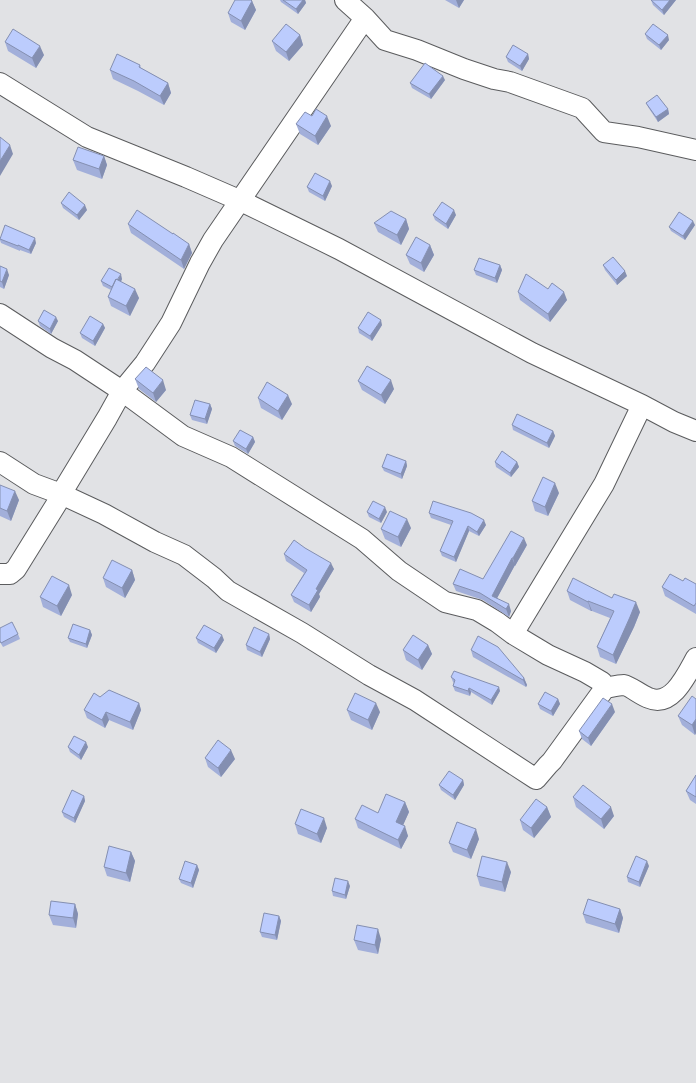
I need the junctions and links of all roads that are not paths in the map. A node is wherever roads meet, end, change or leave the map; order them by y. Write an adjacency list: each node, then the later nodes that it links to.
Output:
1 (345, 0): 2 (street)
2 (366, 18): 4 (street); 5 (street)
3 (0, 83): 5 (street)
4 (696, 150)
5 (239, 200): 7 (street); 8 (street)
6 (0, 314): 7 (street)
7 (122, 391): 11 (street); 13 (street)
8 (642, 405): 9 (street); 13 (street)
9 (696, 431)
10 (0, 462): 11 (street)
11 (61, 494): 12 (street); 15 (street)
12 (0, 574)
13 (513, 634): 15 (street)
14 (696, 658): 15 (street)
15 (605, 688)

